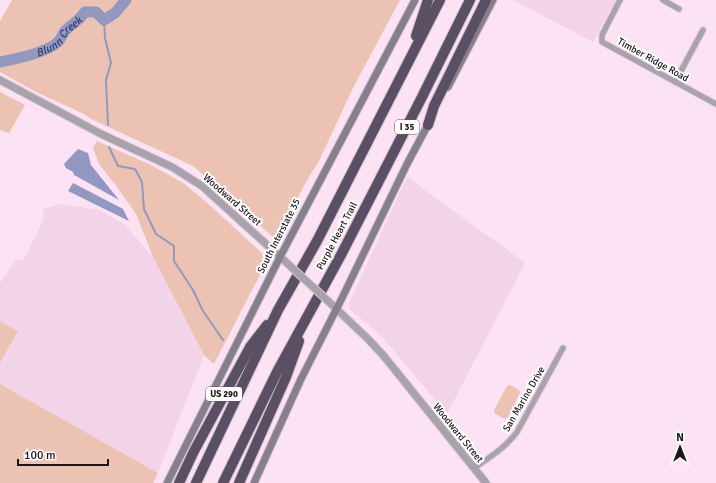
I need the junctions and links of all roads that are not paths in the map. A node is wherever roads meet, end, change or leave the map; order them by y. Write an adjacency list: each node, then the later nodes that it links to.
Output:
1 (415, 0): 16 (main road, South Interstate 35)
2 (428, 0): 11 (highway)
3 (440, 0): 11 (highway, Purple Heart Trail / I 35)
4 (470, 0): 17 (highway, Purple Heart Trail / I 35)
5 (486, 0): 15 (highway)
6 (493, 0): 15 (main road)
7 (620, 0): 13 (street, Timber Ridge Road)
8 (663, 0): 9 (street)
9 (679, 9)
10 (703, 30): 13 (street)
11 (408, 62): 19 (highway, Purple Heart Trail / I 35)
12 (0, 80): 16 (street, Woodward Street)
13 (676, 82): 14 (street, Timber Ridge Road)
14 (716, 104)
15 (428, 124): 18 (main road)
16 (280, 257): 18 (street, Woodward Street, bridge); 22 (main road, South Interstate 35)
17 (310, 309): 25 (highway, Purple Heart Trail / I 35); 26 (highway)
18 (337, 309): 21 (street, Woodward Street); 27 (main road)
19 (278, 310): 23 (highway, US 290); 24 (highway, Purple Heart Trail / I 35)
20 (563, 348): 21 (street, San Marino Drive)
21 (474, 468): 28 (street, Woodward Street)
22 (167, 483)
23 (179, 483)
24 (196, 483)
25 (223, 483)
26 (239, 483)
27 (254, 483)
28 (486, 483)

